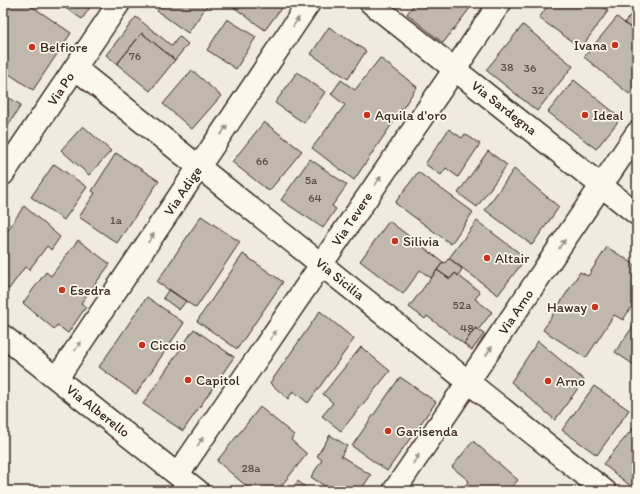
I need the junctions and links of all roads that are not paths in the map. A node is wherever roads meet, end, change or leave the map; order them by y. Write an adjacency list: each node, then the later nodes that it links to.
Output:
1 (119, 3): 5 (street, Via Po)
2 (309, 3): 8 (street, Via Adige, one-way to 2)
3 (371, 3): 6 (street, Via Sardegna)
4 (500, 3): 6 (street, Via Tevere)
5 (75, 68): 8 (street, Via Sicilia); 9 (street, Via Po)
6 (454, 69): 10 (street, Via Sardegna); 12 (street, Via Tevere, one-way to 6)
7 (637, 134): 10 (street, Via Arno)
8 (199, 167): 12 (street, Via Sicilia); 14 (street, Via Adige, one-way to 8)
9 (3, 174)
10 (601, 185): 11 (street, Via Sardegna); 15 (street, Via Arno, one-way to 10)
11 (637, 214)
12 (321, 264): 15 (street, Via Sicilia); 16 (street, Via Tevere, one-way to 12)
13 (3, 336): 14 (street, Via Alberello)
14 (57, 378): 16 (street, Via Alberello)
15 (468, 382): 17 (street, Via Arno, one-way to 15); 18 (street, Via Sicilia)
16 (191, 486)
17 (394, 491)
18 (605, 491)

